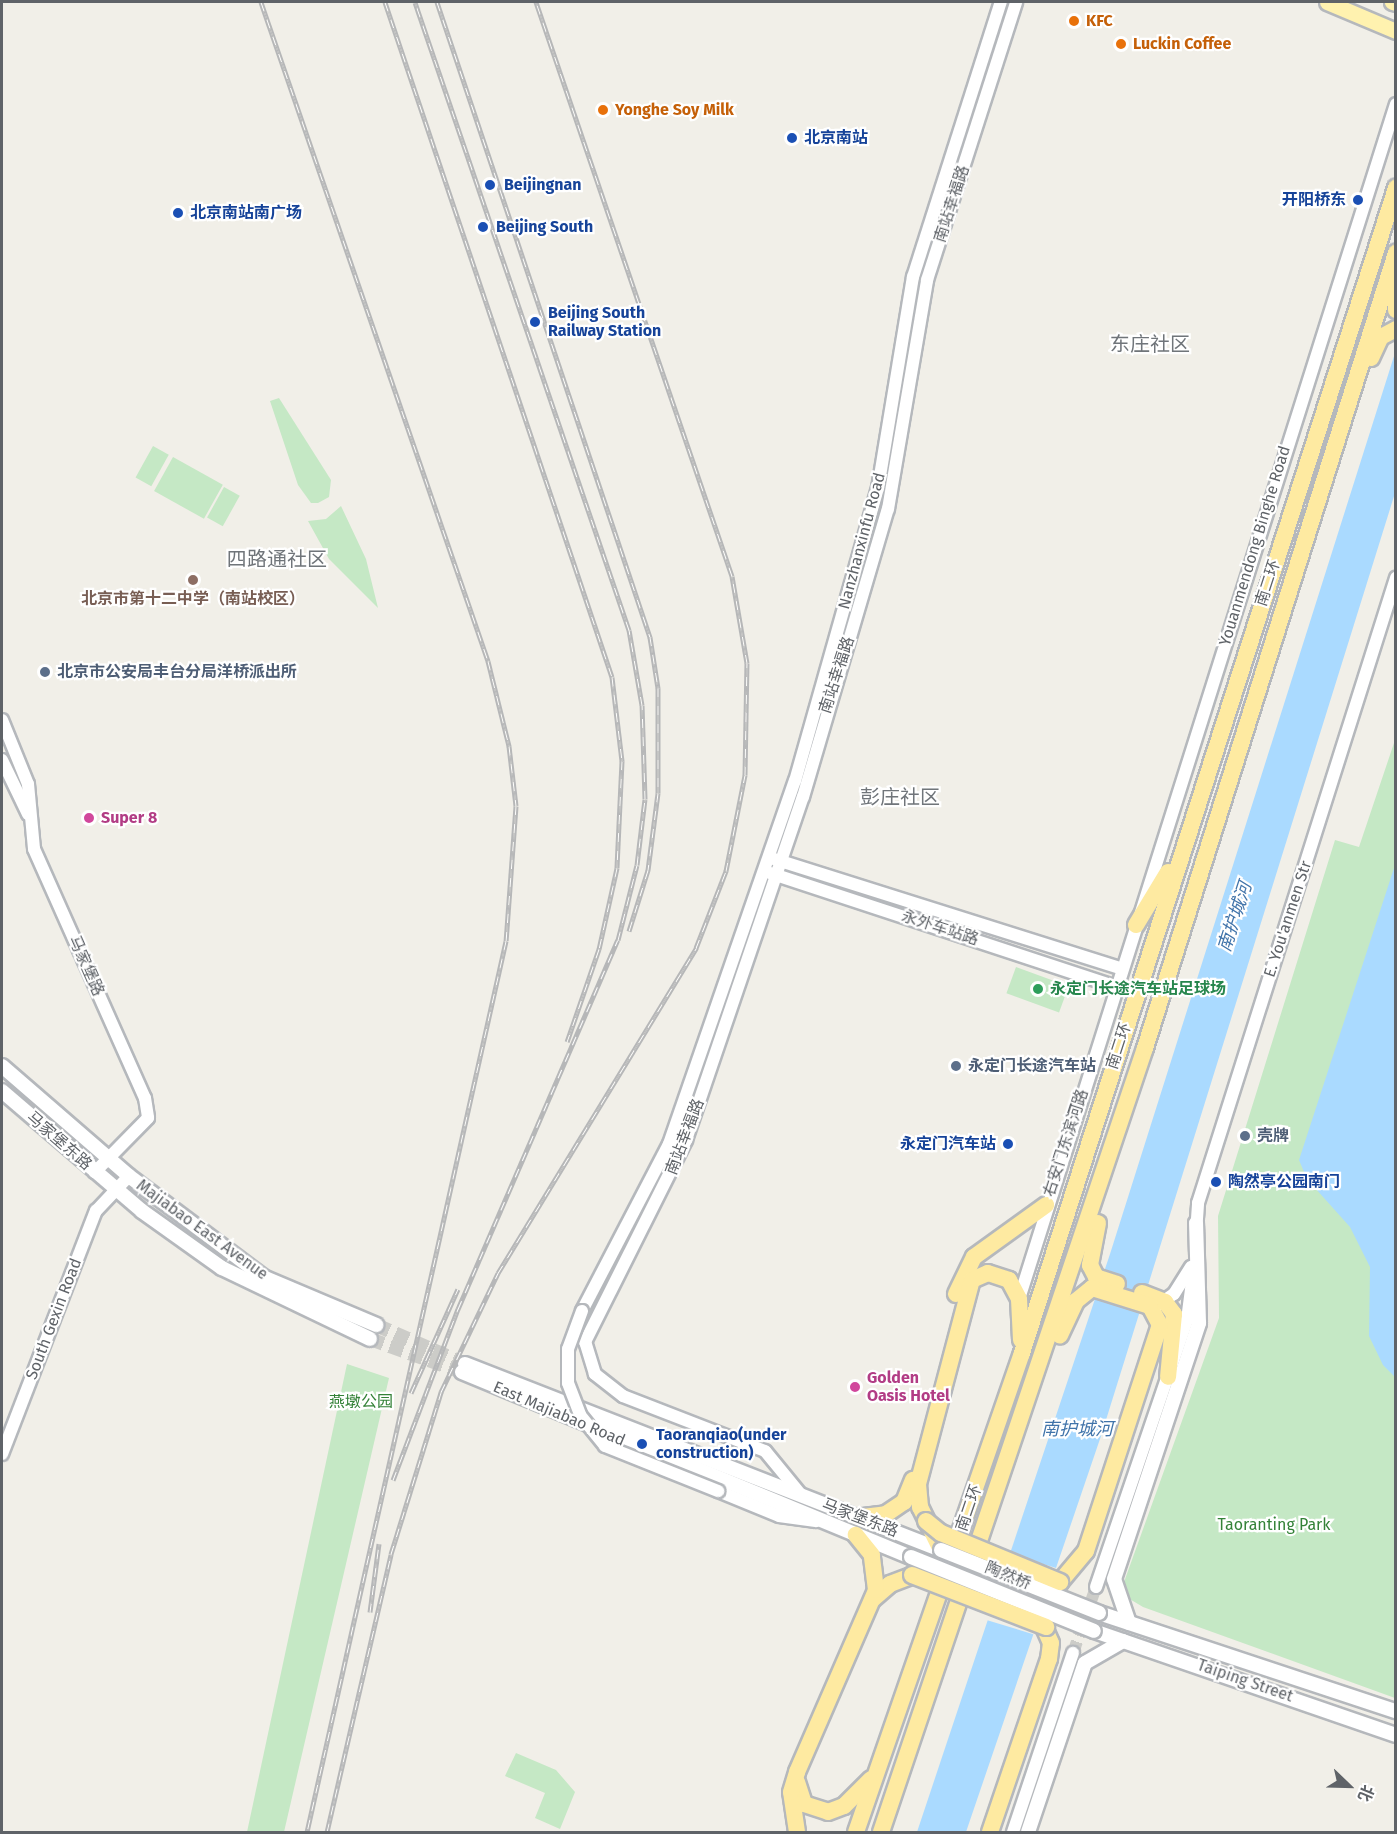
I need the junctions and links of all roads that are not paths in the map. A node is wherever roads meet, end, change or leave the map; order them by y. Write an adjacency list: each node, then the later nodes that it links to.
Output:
1 (1001, 2): 17 (street, 南站幸福路)
2 (1016, 2): 18 (street, 南站幸福路)
3 (1327, 2): 4 (main road)
4 (1395, 31)
5 (1395, 104): 21 (street, Youanmendong Binghe Road)
6 (1395, 191): 16 (highway, 南二环)
7 (1395, 253): 11 (highway, 南二环)
8 (1395, 283): 9 (highway)
9 (1395, 310)
10 (1395, 329): 11 (highway)
11 (1340, 426): 29 (highway, 南二环)
12 (1395, 578): 32 (street, E. You'anmen Str)
13 (2, 720): 15 (street, 马家堡路)
14 (2, 760): 15 (street, 马家堡路)
15 (28, 814): 26 (street, 马家堡路)
16 (1183, 846): 21 (highway); 39 (highway, 南二环)
17 (769, 857): 18 (street, 永外车站路); 19 (street)
18 (782, 861): 20 (street, 南站幸福路); 22 (street, 永外车站路)
19 (764, 871): 20 (street, 永外车站路); 46 (street, bridge)
20 (777, 875): 23 (street, 永外车站路); 43 (street, 南站幸福路)
21 (1136, 925): 22 (street, Youanmendong Binghe Road)
22 (1122, 969): 23 (street, Youanmendong Binghe Road)
23 (1116, 987): 31 (street, 右安门东滨河路)
24 (2, 1066): 26 (main road)
25 (2, 1091): 27 (main road, 马家堡东路)
26 (108, 1159): 27 (street); 28 (main road, 马家堡东路)
27 (95, 1172): 30 (main road, 马家堡东路)
28 (129, 1176): 30 (street, South Gexin Road); 37 (main road, Majiabao East Avenue)
29 (1102, 1177): 34 (highway); 40 (highway, 南二环)
30 (117, 1191): 38 (main road); 42 (street, South Gexin Road)
31 (1046, 1204): 35 (street, 右安门东滨河路); 44 (highway)
32 (1196, 1223): 33 (street, E. You'anmen Str); 59 (main road)
33 (1193, 1263): 36 (street); 41 (street, E. You'anmen Str)
34 (1094, 1282): 36 (highway); 40 (highway)
35 (1019, 1299): 39 (highway); 45 (highway)
36 (1156, 1302): 41 (highway); 53 (highway)
37 (376, 1324)
38 (370, 1339)
39 (1022, 1353): 67 (highway, 南二环)
40 (1043, 1357): 68 (highway, 南二环)
41 (1168, 1377): 55 (street, E. You'anmen Str)
42 (2, 1454)
43 (803, 1497): 44 (main road, 马家堡东路); 46 (main road, East Majiabao Road)
44 (862, 1517): 48 (main road, 马家堡东路)
45 (926, 1521): 49 (highway, bridge); 53 (highway, bridge)
46 (825, 1522): 47 (main road, East Majiabao Road)
47 (856, 1535): 50 (main road, 马家堡东路); 56 (highway)
48 (916, 1540): 49 (main road, 陶然桥)
49 (941, 1550): 54 (main road, 陶然桥, bridge)
50 (911, 1557): 51 (main road, 陶然桥, bridge)
51 (934, 1567): 52 (highway, bridge); 57 (main road, 陶然桥, bridge)
52 (912, 1575): 56 (highway); 60 (highway, bridge)
53 (1060, 1582): 54 (highway, bridge)
54 (1029, 1585): 58 (main road, 陶然桥, bridge)
55 (1096, 1587)
56 (873, 1600): 66 (highway)
57 (1034, 1608): 60 (highway, bridge); 61 (main road, 陶然桥, bridge)
58 (1099, 1613): 59 (main road, Taiping Street)
59 (1129, 1623): 64 (main road, Taiping Street)
60 (1046, 1627): 74 (highway)
61 (1094, 1631): 62 (main road, Taiping Street)
62 (1123, 1641): 65 (main road, Taiping Street); 76 (main road)
63 (1073, 1653): 75 (street)
64 (1395, 1711)
65 (1395, 1735)
66 (797, 1772): 67 (highway); 69 (highway)
67 (877, 1772): 70 (street); 71 (highway, 南二环)
68 (901, 1778): 72 (highway, 南二环); 73 (highway)
69 (797, 1833)
70 (848, 1833)
71 (856, 1833)
72 (881, 1833)
73 (892, 1833)
74 (990, 1833)
75 (1013, 1833)
76 (1028, 1833)

